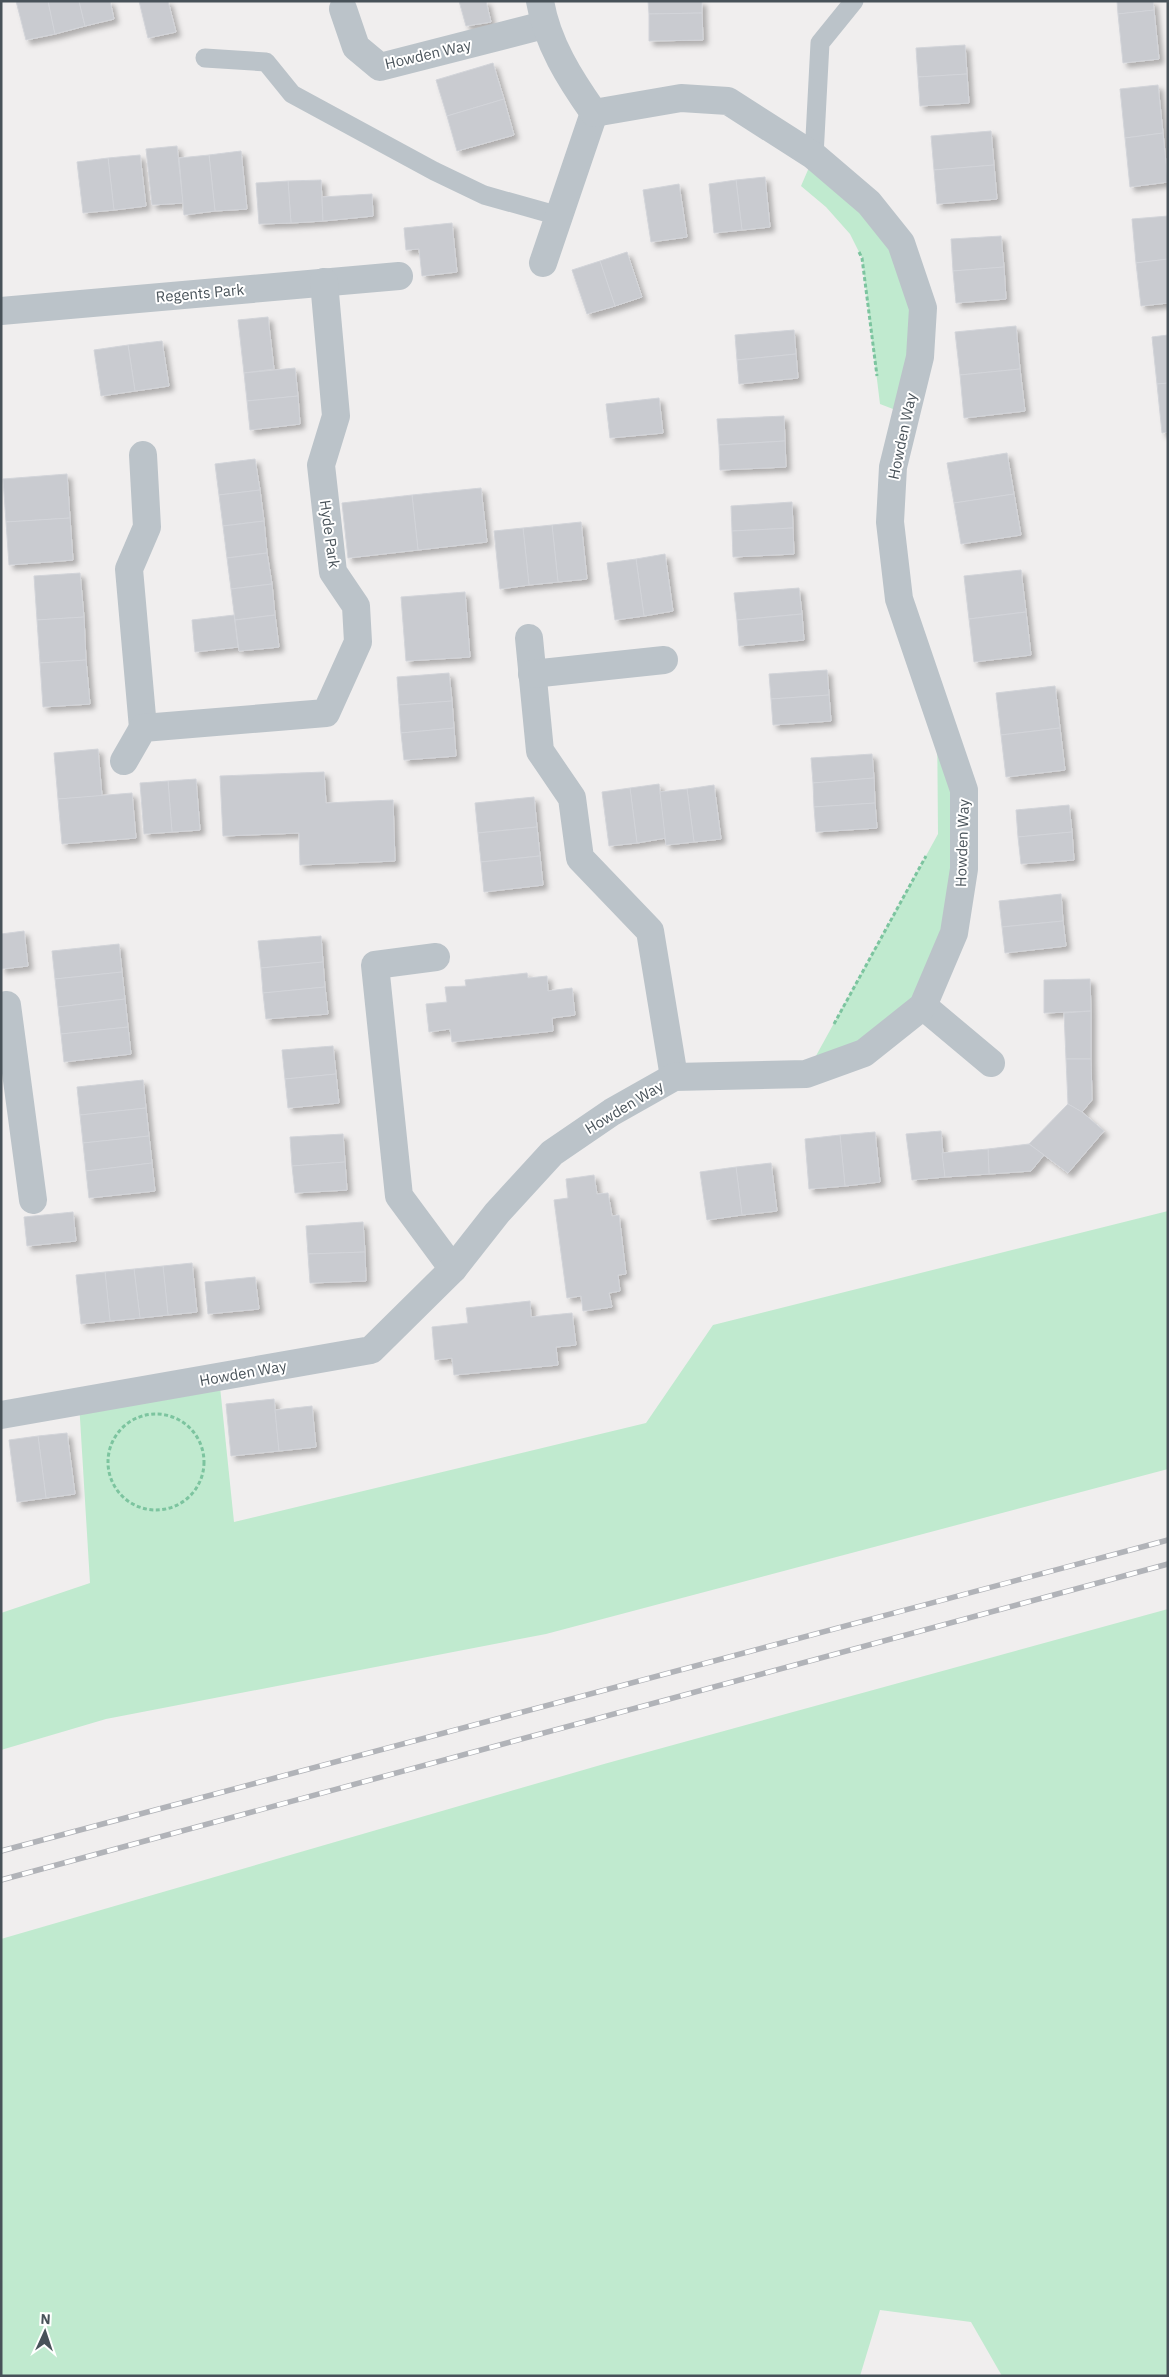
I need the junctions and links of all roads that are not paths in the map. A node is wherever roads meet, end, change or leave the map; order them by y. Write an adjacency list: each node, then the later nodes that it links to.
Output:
1 (854, 1): 6 (lane)
2 (343, 9): 3 (street, Howden Way)
3 (542, 13): 5 (street, Howden Way)
4 (205, 58): 7 (lane)
5 (594, 113): 6 (street, Howden Way); 7 (street)
6 (814, 156): 20 (street, Howden Way)
7 (559, 216): 8 (street)
8 (543, 263)
9 (399, 276): 10 (street, Regents Park)
10 (324, 282): 11 (street, Regents Park); 16 (street, Hyde Park)
11 (1, 310)
12 (143, 455): 16 (street)
13 (529, 638): 15 (street)
14 (664, 660): 15 (street)
15 (532, 674): 22 (street)
16 (143, 728): 17 (street)
17 (124, 761)
18 (436, 957): 25 (street)
19 (8, 1005): 23 (street)
20 (923, 1006): 21 (street); 22 (street, Howden Way)
21 (991, 1063)
22 (674, 1077): 25 (street, Howden Way)
23 (11, 1108): 24 (street)
24 (33, 1200)
25 (452, 1269): 26 (street, Howden Way)
26 (1, 1415)

